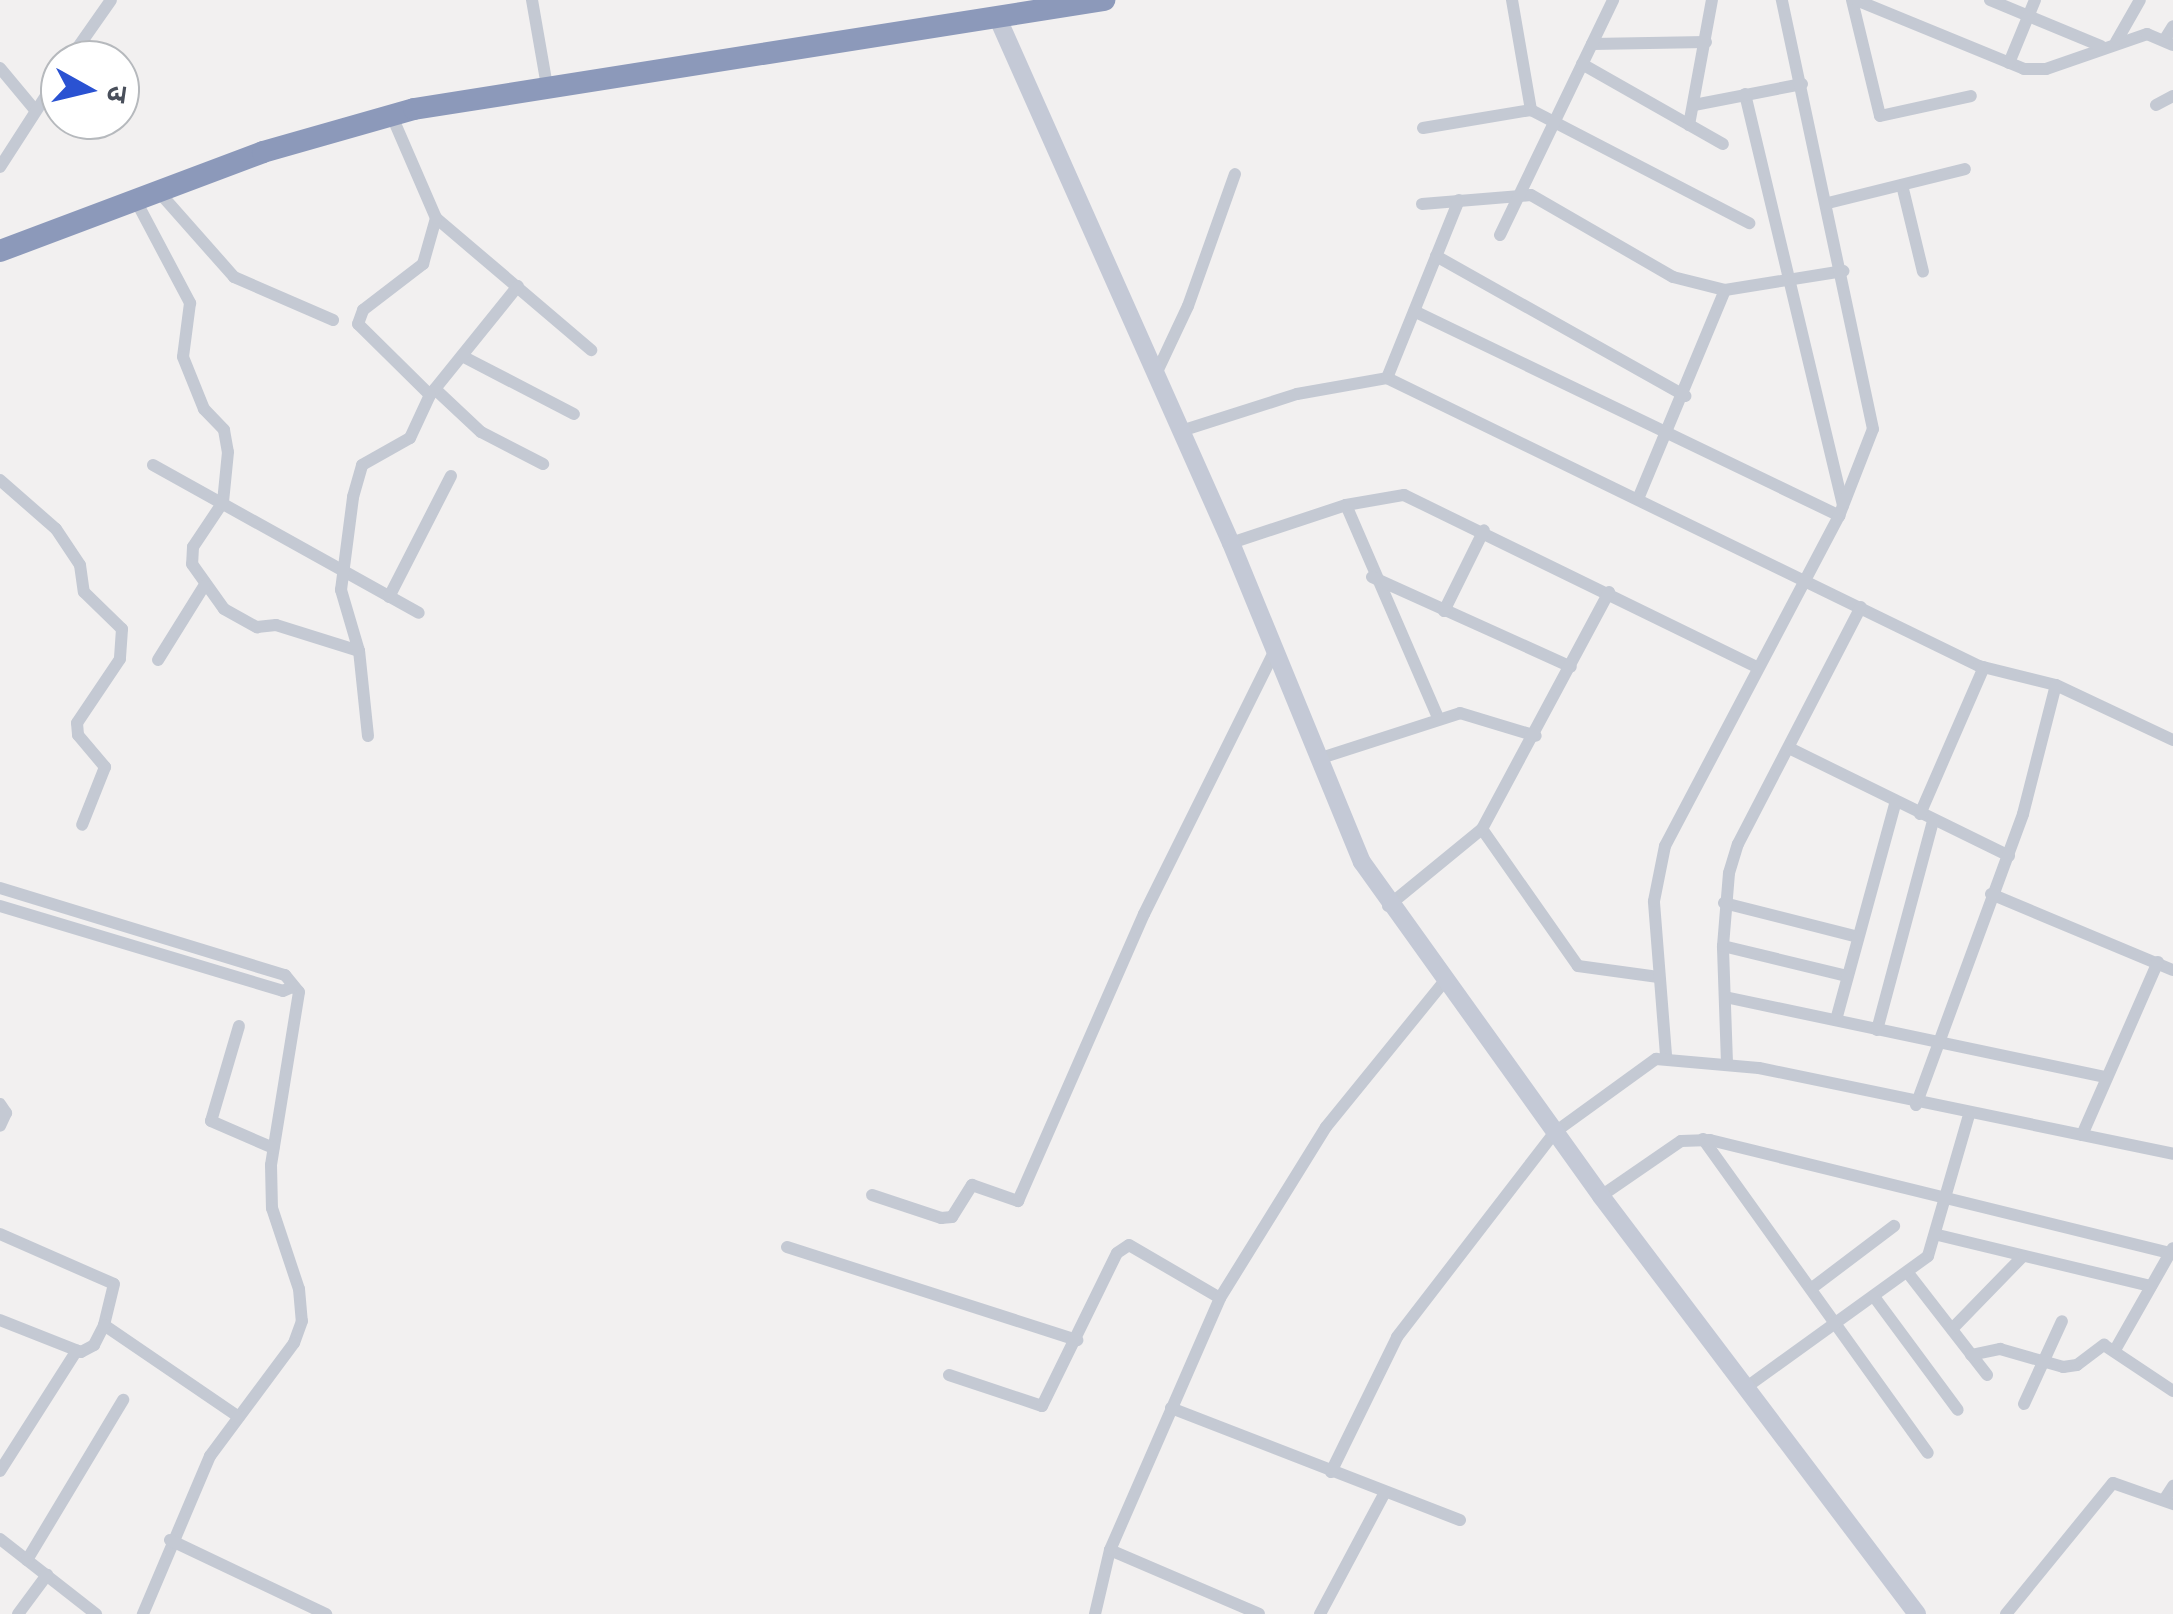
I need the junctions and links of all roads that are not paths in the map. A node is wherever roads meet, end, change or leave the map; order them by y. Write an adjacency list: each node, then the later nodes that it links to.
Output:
1 (110, 0): 16 (street)
2 (532, 0): 26 (street)
3 (1040, 0): 13 (highway)
4 (1104, 0): 13 (highway)
5 (1512, 0): 34 (street)
6 (1613, 0): 20 (street)
7 (1712, 0): 17 (street)
8 (1782, 0): 25 (street)
9 (1854, 0): 22 (street); 28 (street)
10 (1990, 0): 14 (street)
11 (2035, 0): 14 (street)
12 (2140, 0): 18 (street)
13 (994, 10): 26 (highway); 64 (street)
14 (2028, 16): 21 (street); 22 (street)
15 (2173, 26): 19 (street)
16 (83, 40)
17 (1706, 42): 20 (street); 31 (street)
18 (2116, 42): 19 (street); 21 (street)
19 (2169, 42)
20 (1592, 44): 23 (street)
21 (2101, 46): 22 (street)
22 (2009, 63)
23 (1582, 64): 36 (street); 37 (street)
24 (0, 68): 33 (street)
25 (1802, 84): 27 (street); 48 (street)
26 (547, 86): 35 (highway)
27 (1745, 94): 31 (street); 57 (street)
28 (1971, 96)
29 (2173, 96): 32 (street)
30 (40, 103): 33 (street)
31 (1694, 105): 37 (street)
32 (2156, 105)
33 (35, 110): 40 (street)
34 (1531, 110): 36 (street); 38 (street)
35 (391, 114): 44 (highway); 50 (street)
36 (1557, 118): 45 (street); 51 (street)
37 (1689, 125): 39 (street)
38 (1423, 128)
39 (1723, 144)
40 (0, 167)
41 (1965, 170): 43 (street)
42 (1234, 174): 64 (street)
43 (1902, 185): 48 (street); 56 (street)
44 (158, 191): 46 (highway); 61 (street)
45 (1521, 193): 47 (street); 52 (street); 59 (street)
46 (135, 199): 53 (highway); 76 (street)
47 (1459, 200): 49 (street); 54 (street)
48 (1828, 202): 55 (street)
49 (1422, 204)
50 (436, 218): 58 (street); 66 (street)
51 (1750, 223)
52 (1500, 234)
53 (0, 251)
54 (1436, 256): 60 (street); 67 (street)
55 (1843, 271): 57 (street); 78 (street)
56 (1924, 272)
57 (1792, 279): 59 (street); 78 (street)
58 (518, 286): 62 (street); 63 (street)
59 (1725, 290): 67 (street)
60 (1416, 312): 65 (street); 70 (street)
61 (332, 320)
62 (591, 350)
63 (462, 356): 66 (street); 68 (street)
64 (1156, 374): 69 (street)
65 (1387, 378): 69 (street); 75 (street)
66 (432, 392): 71 (street); 81 (street)
67 (1685, 396): 70 (street)
68 (574, 414)
69 (1181, 430): 80 (street)
70 (1667, 436): 75 (street); 78 (street)
71 (543, 464)
72 (153, 465): 76 (street)
73 (451, 476): 86 (street)
74 (0, 480): 105 (street)
75 (1638, 499): 83 (street)
76 (223, 502): 81 (street); 84 (street)
77 (1346, 505): 79 (street); 80 (street); 82 (street)
78 (1841, 511): 83 (street)
79 (1484, 530): 85 (street); 88 (street)
80 (1231, 543): 91 (street)
81 (341, 574): 86 (street); 90 (street)
82 (1372, 576): 88 (street); 97 (street)
83 (1804, 580): 87 (street); 93 (street)
84 (204, 586): 90 (street); 92 (street)
85 (1609, 592): 93 (street); 94 (street)
86 (389, 597): 89 (street)
87 (1861, 607): 95 (street); 101 (street)
88 (1444, 611): 94 (street)
89 (419, 614)
90 (359, 652): 98 (street)
91 (1273, 654): 102 (street); 138 (street)
92 (158, 660)
93 (1756, 666): 119 (street)
94 (1571, 667): 99 (street)
95 (1984, 667): 96 (street); 104 (street)
96 (2056, 684): 100 (street); 107 (street)
97 (1438, 718): 99 (street); 102 (street)
98 (368, 736)
99 (1536, 736): 106 (street)
100 (2173, 740)
101 (1789, 748): 103 (street); 110 (street)
102 (1318, 759): 112 (street)
103 (1894, 804): 104 (street); 113 (street)
104 (1926, 818): 107 (street); 124 (street)
105 (82, 825)
106 (1482, 829): 112 (street); 119 (street)
107 (2009, 856): 109 (street)
108 (0, 888): 120 (street)
109 (1991, 894): 115 (street); 125 (street)
110 (1724, 903): 113 (street); 114 (street)
111 (0, 906): 120 (street)
112 (1388, 906): 118 (street)
113 (1858, 937): 117 (street)
114 (1723, 946): 117 (street); 121 (street)
115 (2158, 962): 116 (street); 128 (street)
116 (2173, 970)
117 (1847, 976): 122 (street)
118 (1446, 978): 133 (street); 150 (street)
119 (1658, 978): 126 (street)
120 (292, 987): 136 (street)
121 (1724, 996): 122 (street); 127 (street)
122 (1836, 1020): 124 (street)
123 (239, 1026): 136 (street)
124 (1877, 1030): 125 (street)
125 (1937, 1044): 128 (street); 130 (street)
126 (1666, 1055): 127 (street); 133 (street)
127 (1727, 1064): 130 (street)
128 (2106, 1077): 134 (street)
129 (0, 1104): 132 (street)
130 (1916, 1106): 131 (street)
131 (1969, 1115): 134 (street); 140 (street)
132 (0, 1126)
133 (1555, 1132): 139 (street); 173 (street)
134 (2082, 1135): 137 (street)
135 (1703, 1139): 139 (street); 140 (street); 149 (street)
136 (273, 1148): 170 (street)
137 (2173, 1154)
138 (872, 1195)
139 (1601, 1196): 164 (street)
140 (1949, 1196): 143 (street); 145 (street)
141 (1894, 1226): 149 (street)
142 (0, 1234): 155 (street)
143 (1938, 1235): 146 (street); 147 (street)
144 (787, 1248): 157 (street)
145 (2172, 1251): 148 (street)
146 (2022, 1257): 148 (street); 156 (street)
147 (1908, 1273): 151 (street); 156 (street)
148 (2151, 1286): 159 (street)
149 (1812, 1288): 154 (street)
150 (1220, 1298): 157 (street); 168 (street)
151 (1875, 1298): 154 (street); 169 (street)
152 (2062, 1321): 161 (street)
153 (1, 1323): 158 (street)
154 (1839, 1324): 164 (street); 171 (street)
155 (104, 1326): 158 (street); 170 (street)
156 (1952, 1329): 160 (street)
157 (1077, 1340): 162 (street)
158 (76, 1350): 172 (street)
159 (2115, 1350): 161 (street); 165 (street)
160 (1971, 1355): 161 (street); 163 (street)
161 (2040, 1364): 167 (street)
162 (949, 1375)
163 (1986, 1375)
164 (1748, 1386): 190 (street)
165 (2173, 1392)
166 (123, 1400): 181 (street)
167 (2024, 1404)
168 (1171, 1408): 173 (street); 180 (street)
169 (1958, 1410)
170 (239, 1417): 179 (street)
171 (1928, 1453)
172 (0, 1471)
173 (1331, 1472): 175 (street)
174 (2173, 1486): 176 (street)
175 (1384, 1494): 177 (street); 189 (street)
176 (2169, 1502): 191 (street)
177 (1460, 1520)
178 (0, 1539): 181 (street)
179 (170, 1540): 185 (street); 186 (street)
180 (1110, 1550): 187 (street); 188 (street)
181 (26, 1560): 182 (street)
182 (47, 1575): 183 (street); 184 (street)
183 (18, 1614)
184 (96, 1614)
185 (143, 1614)
186 (326, 1614)
187 (1095, 1614)
188 (1259, 1614)
189 (1320, 1614)
190 (1917, 1614)
191 (2006, 1614)

